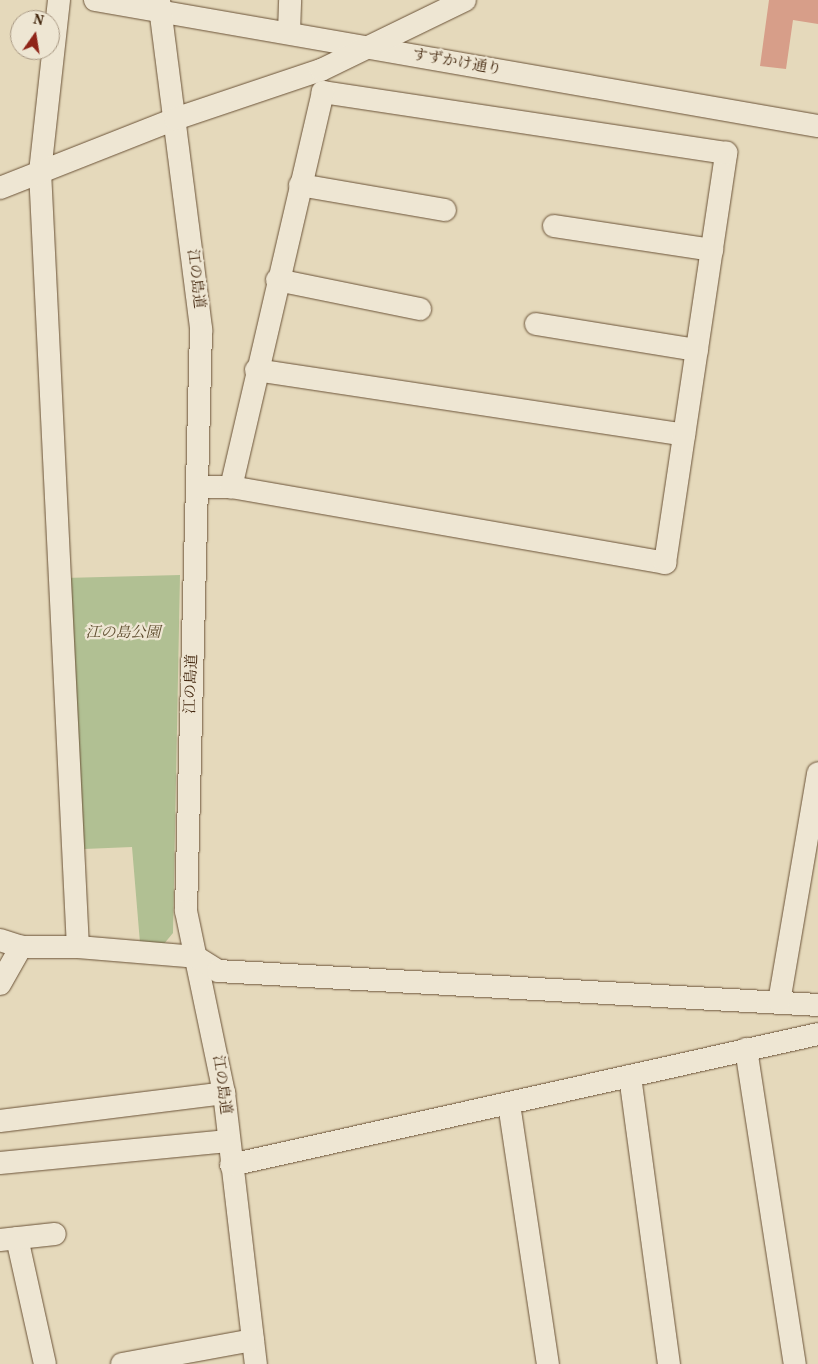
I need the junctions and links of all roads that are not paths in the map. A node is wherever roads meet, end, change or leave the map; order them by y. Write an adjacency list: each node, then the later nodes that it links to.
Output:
1 (58, 0): 10 (street)
2 (95, 0): 5 (street, すずかけ通り)
3 (290, 0): 6 (street)
4 (465, 0): 7 (street)
5 (160, 4): 6 (street, すずかけ通り); 8 (street, 江の島道)
6 (289, 32): 7 (street, すずかけ通り)
7 (369, 48): 8 (street); 9 (street, すずかけ通り)
8 (175, 119): 10 (street); 22 (street, 江の島道)
9 (818, 126)
10 (40, 171): 12 (street); 27 (street)
11 (300, 184): 13 (street); 15 (street); 16 (street)
12 (0, 188)
13 (445, 210)
14 (554, 226): 15 (street)
15 (712, 250): 19 (street)
16 (277, 280): 17 (street); 20 (street)
17 (420, 309)
18 (536, 324): 19 (street)
19 (697, 350): 21 (street)
20 (256, 370): 21 (street); 23 (street)
21 (684, 435): 23 (street)
22 (198, 487): 23 (street); 28 (street, 江の島道)
23 (231, 487)
24 (818, 773): 30 (street)
25 (0, 940): 26 (street)
26 (21, 947): 27 (street); 29 (street)
27 (78, 947): 28 (street)
28 (196, 957): 30 (street); 35 (street, 江の島道)
29 (0, 984)
30 (779, 1002): 31 (street)
31 (818, 1005)
32 (818, 1034): 33 (street)
33 (746, 1049): 34 (street); 49 (street)
34 (630, 1076): 36 (street); 48 (street)
35 (224, 1093): 37 (street); 38 (street, 江の島道)
36 (509, 1104): 40 (street); 47 (street)
37 (0, 1121)
38 (228, 1141): 39 (street); 40 (street, 江の島道)
39 (0, 1163)
40 (231, 1166): 43 (street, 江の島道)
41 (55, 1234): 42 (street)
42 (9, 1239): 44 (street)
43 (252, 1340): 45 (street); 46 (street, 江の島道)
44 (45, 1364)
45 (122, 1364)
46 (256, 1364)
47 (548, 1364)
48 (669, 1364)
49 (794, 1364)

